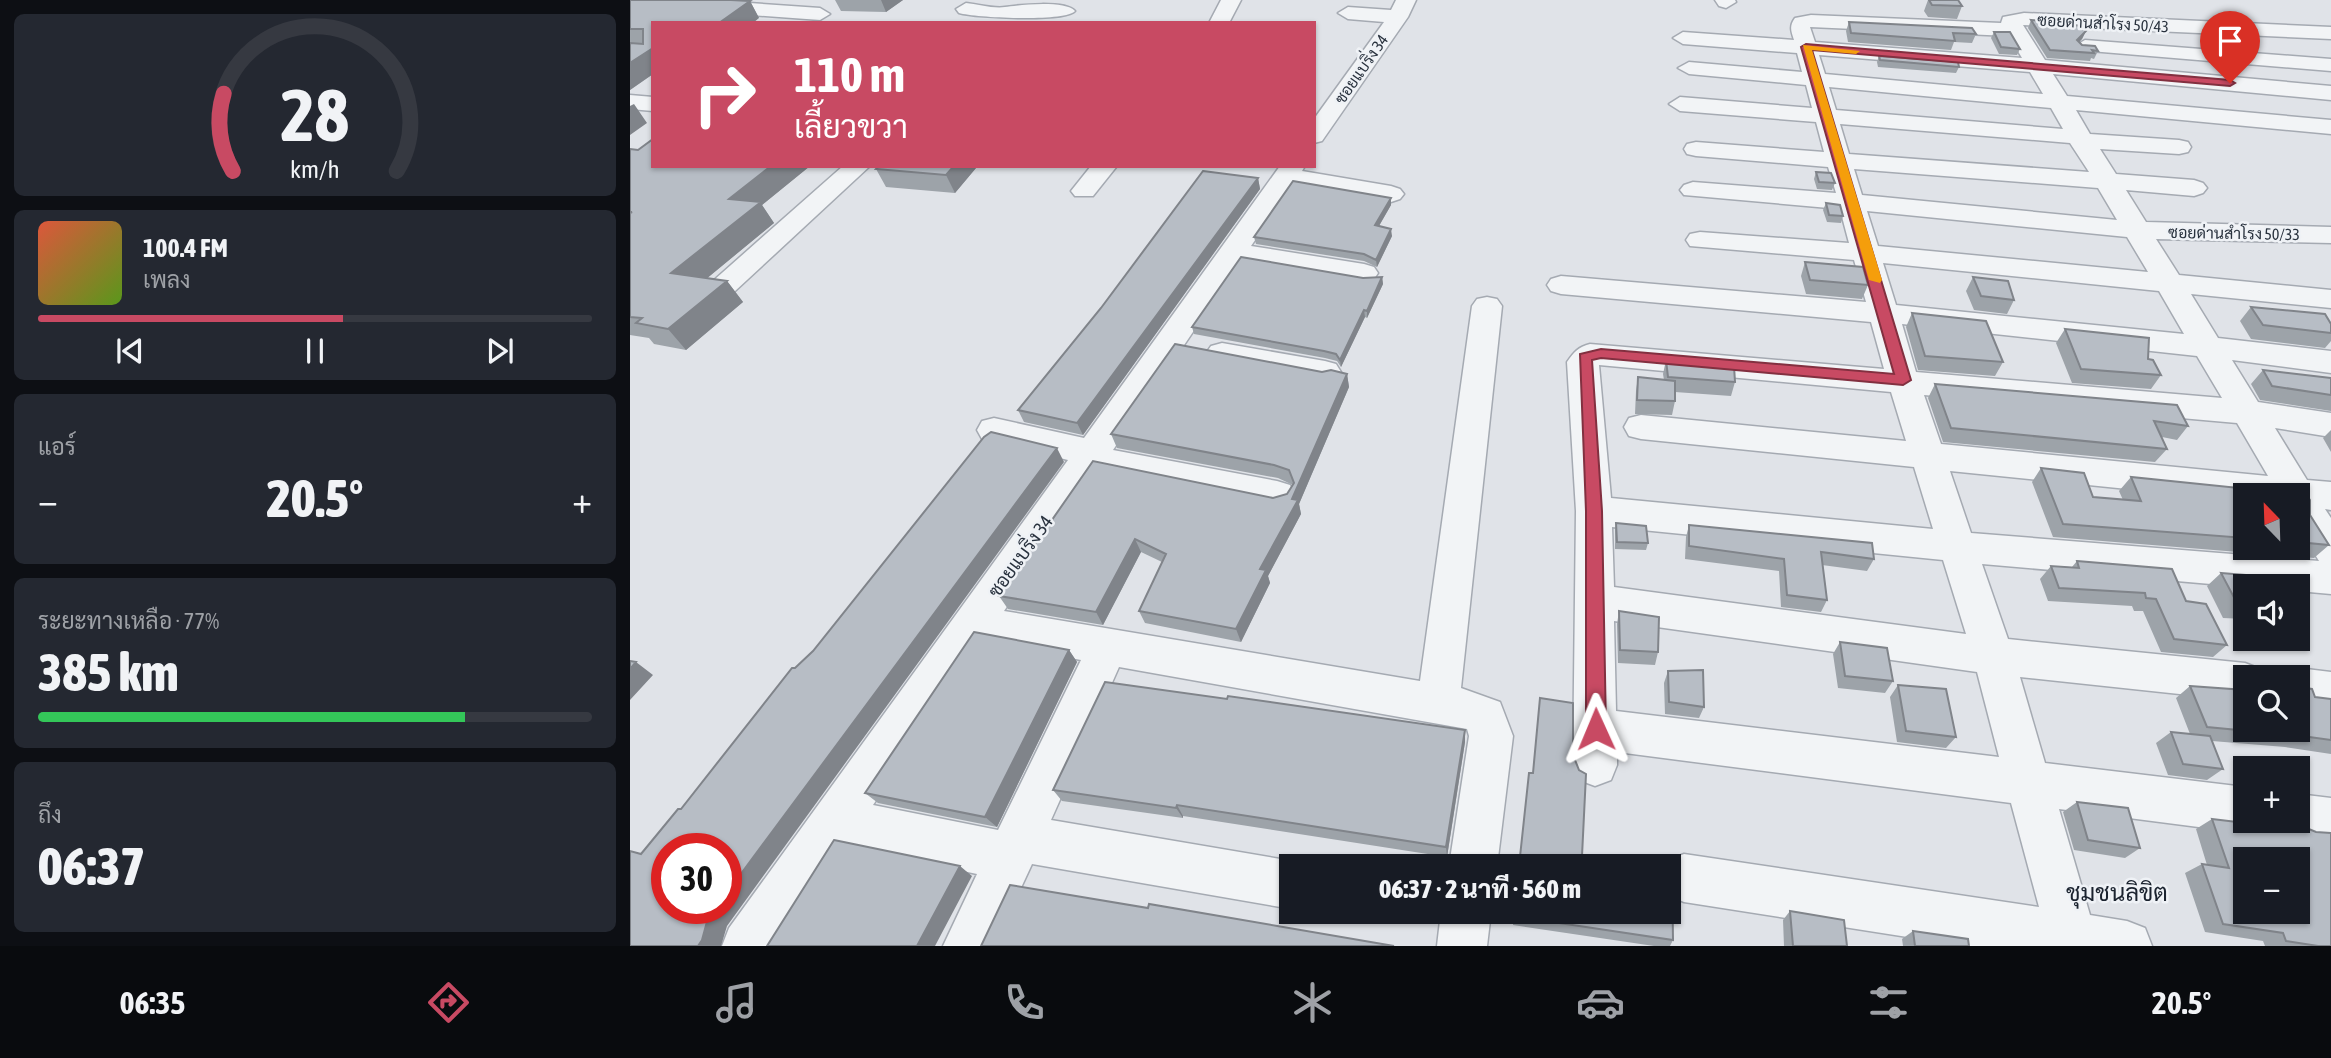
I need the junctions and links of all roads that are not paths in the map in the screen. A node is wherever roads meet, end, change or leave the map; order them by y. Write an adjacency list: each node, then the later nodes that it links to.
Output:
1 (838, 0): 12 (street)
2 (1231, 0): 13 (street)
3 (630, 5): 12 (street)
4 (2215, 6): 14 (street)
5 (1402, 8): 10 (street); 29 (street, ซอยแบริ่ง 34)
6 (966, 9): 9 (street)
7 (2159, 9): 15 (street)
8 (1065, 11): 9 (street)
9 (1012, 12)
10 (1348, 13)
11 (2331, 16): 14 (street)
12 (813, 18)
13 (1220, 21)
14 (2249, 22): 15 (street, ซอยด่านสำโรง 50/43); 17 (street, ซอยด่านสำโรง 50/43)
15 (2181, 26): 18 (street, ซอยด่านสำโรง 50/43)
16 (1687, 30): 19 (street)
17 (2331, 33)
18 (2037, 45): 19 (street); 19 (street); 20 (street); 22 (street); 23 (street)
19 (1807, 50): 21 (street); 23 (street); 27 (street)
20 (2331, 65)
21 (1689, 68)
22 (2331, 93)
23 (2056, 100): 28 (street); 30 (street)
24 (630, 102): 25 (street)
25 (651, 104)
26 (1679, 104): 27 (street)
27 (1827, 116): 30 (street); 33 (street)
28 (2331, 127)
29 (1316, 133)
30 (2080, 139): 31 (street); 37 (street)
31 (2179, 147)
32 (1696, 149): 33 (street)
33 (1839, 158): 37 (street); 42 (street)
34 (856, 168): 51 (street)
35 (1103, 168): 40 (street)
36 (1290, 171): 41 (street); 46 (street, ซอยแบริ่ง 34)
37 (2105, 181): 38 (street); 43 (street)
38 (2194, 188)
39 (1693, 190): 42 (street, ซอยด่านสำโรง 50/33)
40 (1084, 191)
41 (1391, 194)
42 (1852, 202): 43 (street, ซอยด่านสำโรง 50/33); 47 (street)
43 (2137, 230): 44 (street, ซอยด่านสำโรง 50/33); 50 (street)
44 (2331, 235)
45 (1700, 240): 49 (street)
46 (1234, 252): 48 (street); 56 (street, ซอยแบริ่ง 34)
47 (1866, 253): 49 (street); 50 (street); 55 (street)
48 (1364, 273)
49 (1794, 276): 52 (street); 55 (street)
50 (2168, 283): 53 (street); 57 (street)
51 (724, 285)
52 (1561, 285)
53 (2331, 299)
54 (1487, 306): 84 (street)
55 (1886, 312): 57 (street); 60 (street)
56 (1170, 343): 59 (street); 65 (street, ซอยแบริ่ง 34)
57 (2204, 345): 58 (street); 61 (street)
58 (2331, 362)
59 (1325, 372)
60 (1903, 380): 61 (street); 66 (street); 72 (street)
61 (2246, 412): 62 (street); 67 (street)
62 (2331, 425)
63 (1642, 428): 66 (street)
64 (995, 430): 65 (street)
65 (1092, 456): 70 (street); 78 (street, ซอยแบริ่ง 34)
66 (1929, 457): 68 (street); 74 (street)
67 (2290, 483)
68 (2233, 487)
69 (2310, 494): 71 (street)
70 (1277, 495)
71 (2331, 496)
72 (1594, 511): 74 (street); 77 (street)
73 (2310, 516): 75 (street)
74 (1959, 547): 76 (street); 80 (street)
75 (2331, 550)
76 (2331, 578)
77 (1593, 601): 80 (street); 85 (street)
78 (971, 623): 79 (street); 88 (street, ซอยแบริ่ง 34)
79 (1107, 649): 84 (street); 90 (street)
80 (1993, 656): 81 (street); 85 (street)
81 (2233, 681)
82 (2310, 688): 83 (street)
83 (2331, 691)
84 (1438, 702): 91 (street)
85 (2026, 782): 86 (street); 94 (street)
86 (2233, 808)
87 (2310, 818): 89 (street)
88 (834, 820): 90 (street); 95 (street, ซอยแบริ่ง 34)
89 (2331, 821)
90 (1015, 847): 93 (street); 96 (street)
91 (1475, 854)
92 (1684, 878): 94 (street)
93 (1279, 884)
94 (2073, 942): 97 (street)
95 (747, 946)
96 (968, 946)
97 (2127, 946)

